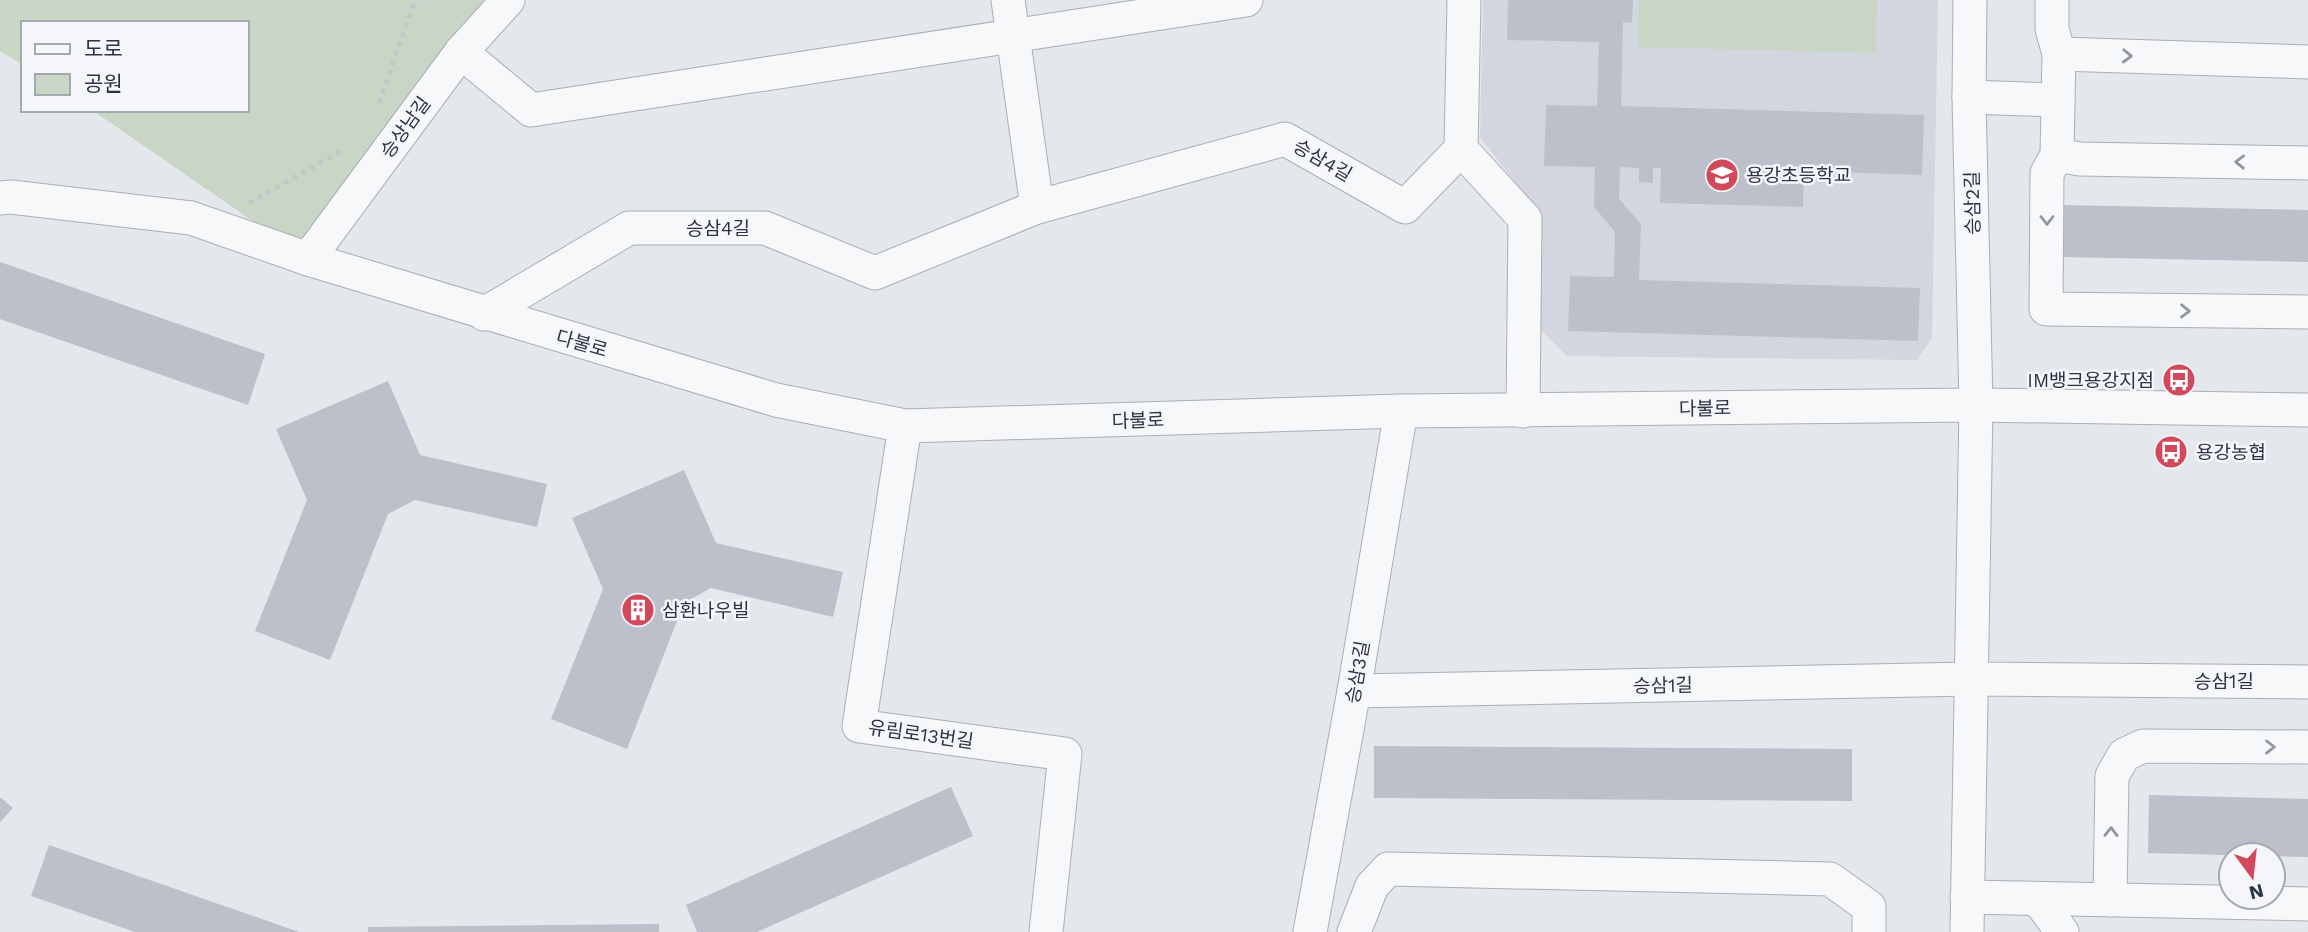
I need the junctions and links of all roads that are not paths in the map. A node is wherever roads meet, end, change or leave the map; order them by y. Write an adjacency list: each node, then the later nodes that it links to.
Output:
1 (508, 0): 8 (street, 승상남길)
2 (1007, 0): 7 (street)
3 (1246, 0): 7 (street)
4 (1464, 0): 13 (street)
5 (1970, 0): 11 (street, 승삼2길)
6 (2052, 0): 9 (street)
7 (1011, 35): 8 (street); 17 (street)
8 (461, 52): 18 (street, 승상남길)
9 (2059, 54): 10 (street, one-way to 10); 12 (street)
10 (2308, 62)
11 (1969, 97): 12 (street); 21 (street, 승삼2길)
12 (2056, 100): 14 (street)
13 (1461, 149): 17 (street, 승삼4길); 24 (street)
14 (2057, 155): 15 (street, one-way to 14); 19 (street, one-way to 19)
15 (2308, 163)
16 (0, 198): 18 (street, 다불로)
17 (1037, 207): 20 (street, 승삼4길)
18 (308, 259): 20 (street, 다불로)
19 (2308, 312)
20 (484, 314): 25 (street, 다불로)
21 (1976, 405): 22 (street, 다불로); 24 (street, 다불로); 26 (street)
22 (2308, 410)
23 (1401, 411): 24 (street, 다불로); 25 (street, 다불로); 28 (street, 승삼3길)
24 (1523, 411)
25 (905, 426): 34 (street, 유림로13번길)
26 (1971, 679): 27 (street, 승삼1길); 28 (street, 승삼1길); 30 (street)
27 (2308, 682)
28 (1354, 691): 35 (street, 승삼3길)
29 (2308, 747): 32 (street, one-way to 29)
30 (1967, 897): 31 (street); 38 (street)
31 (2038, 899): 32 (street); 39 (street)
32 (2110, 900): 33 (street)
33 (2308, 904)
34 (1046, 932)
35 (1310, 932)
36 (1354, 932): 37 (street)
37 (1869, 932)
38 (1967, 932)
39 (2062, 932)

